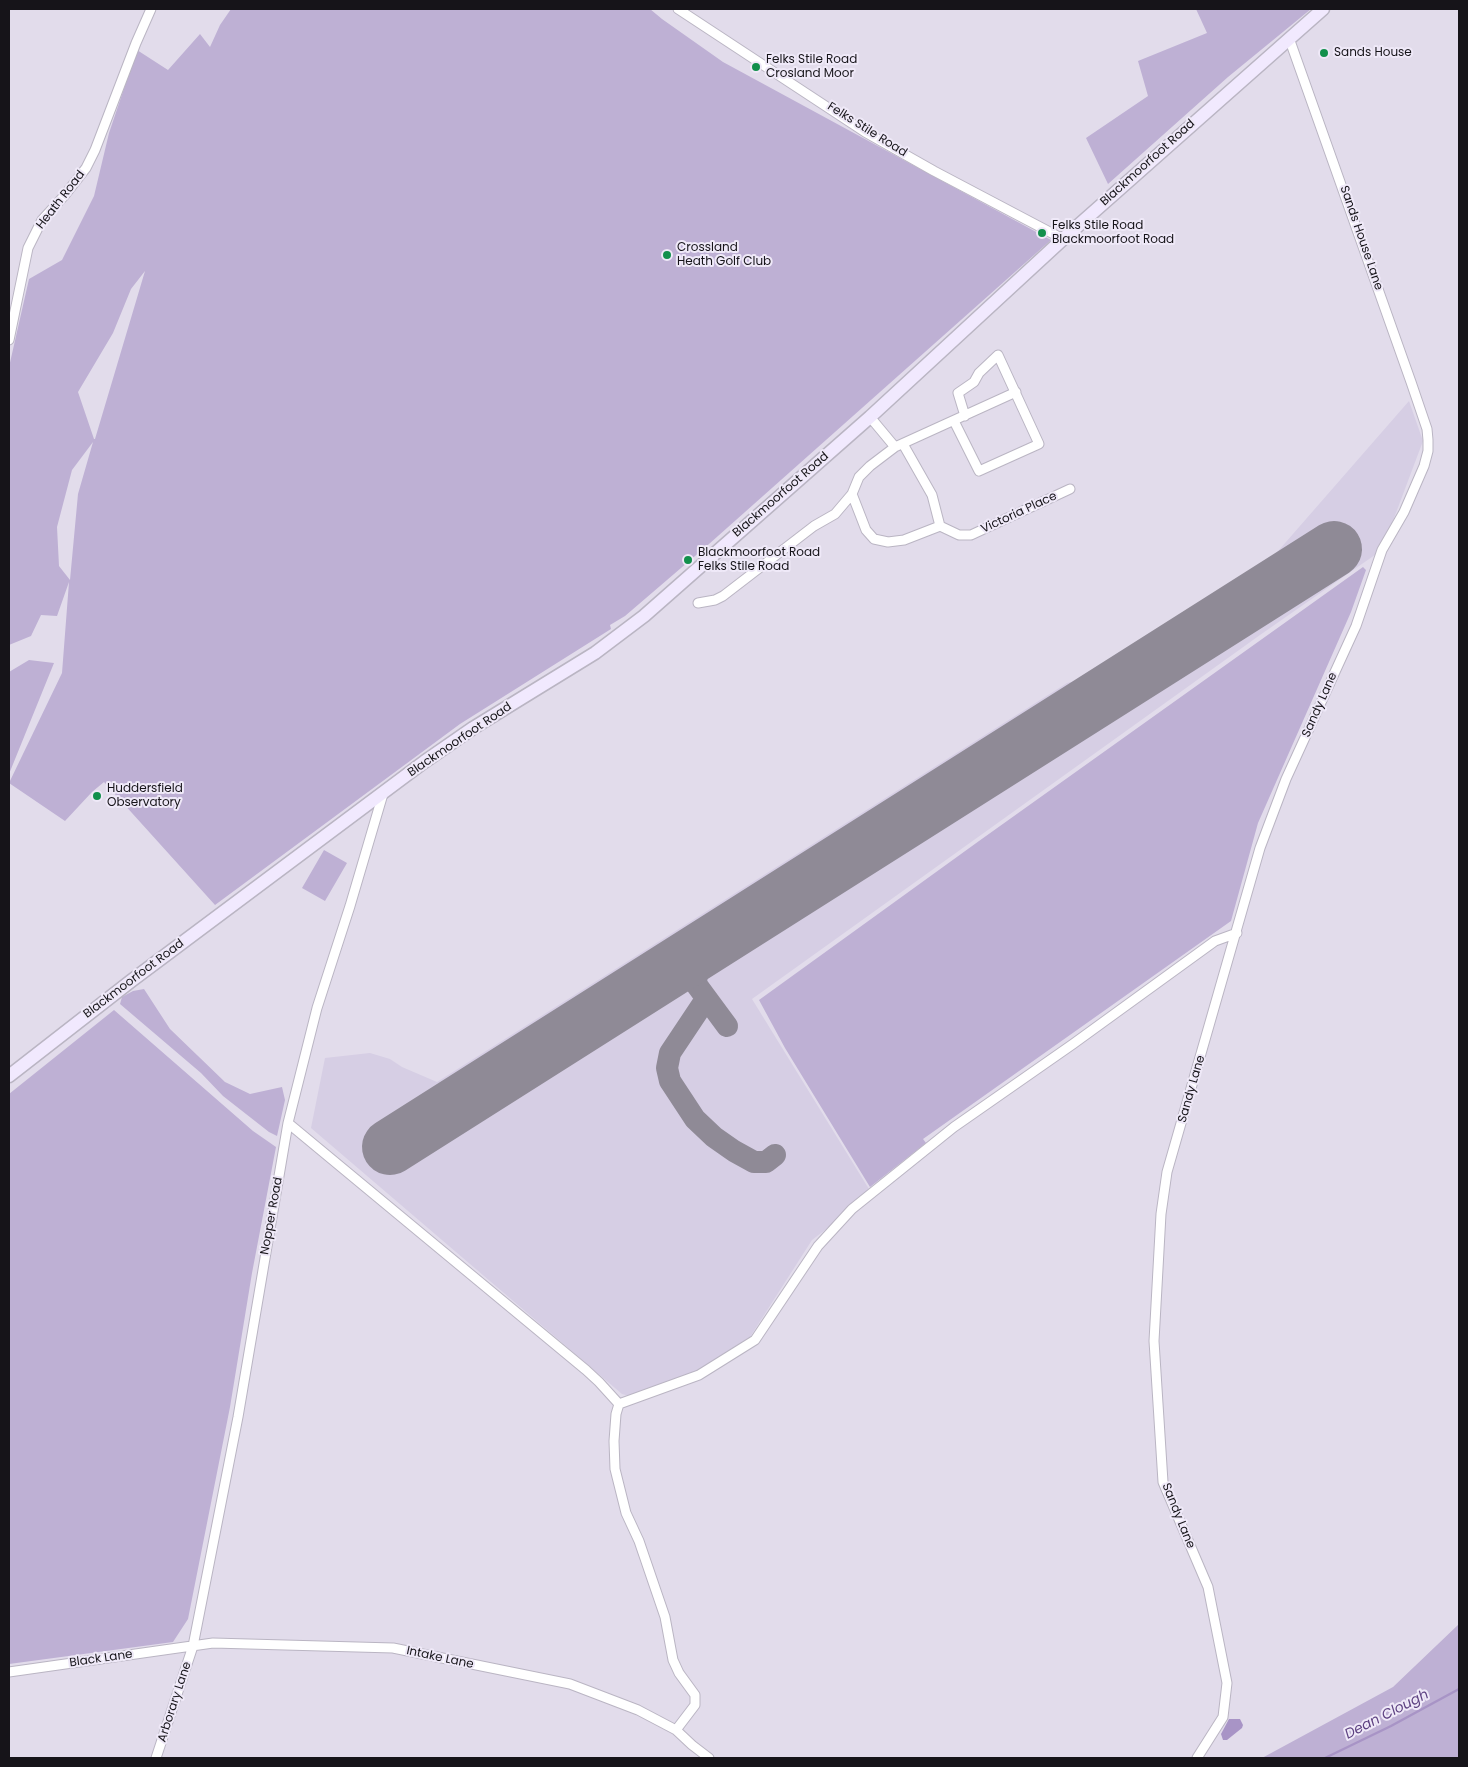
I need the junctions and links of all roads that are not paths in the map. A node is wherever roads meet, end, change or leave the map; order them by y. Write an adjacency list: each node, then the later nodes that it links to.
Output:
1 (151, 9): 6 (street, Heath Road)
2 (678, 9): 5 (street, Felks Stile Road)
3 (1323, 9): 4 (street, Blackmoorfoot Road)
4 (1289, 38): 5 (street, Blackmoorfoot Road); 11 (street, Sands House Lane)
5 (1063, 239): 9 (street, Blackmoorfoot Road)
6 (9, 340)
7 (1016, 392): 8 (street); 8 (street); 10 (street)
8 (965, 416): 10 (street)
9 (870, 417): 12 (street); 17 (street, Blackmoorfoot Road)
10 (954, 420): 12 (street)
11 (1428, 440): 18 (street, Sandy Lane)
12 (899, 446): 14 (street); 15 (street)
13 (1070, 489): 15 (street, Victoria Place)
14 (852, 494): 15 (street); 16 (street)
15 (940, 526)
16 (698, 603)
17 (383, 794): 19 (street, Blackmoorfoot Road); 20 (street, Nopper Road)
18 (1237, 933): 21 (street); 27 (street, Sandy Lane)
19 (9, 1076)
20 (288, 1123): 21 (street); 22 (street, Nopper Road)
21 (619, 1404): 24 (street)
22 (193, 1646): 23 (street, Black Lane); 24 (street, Intake Lane); 25 (street, Arborary Lane)
23 (9, 1672)
24 (676, 1730): 26 (street, Intake Lane)
25 (156, 1758)
26 (709, 1758)
27 (1196, 1758)

